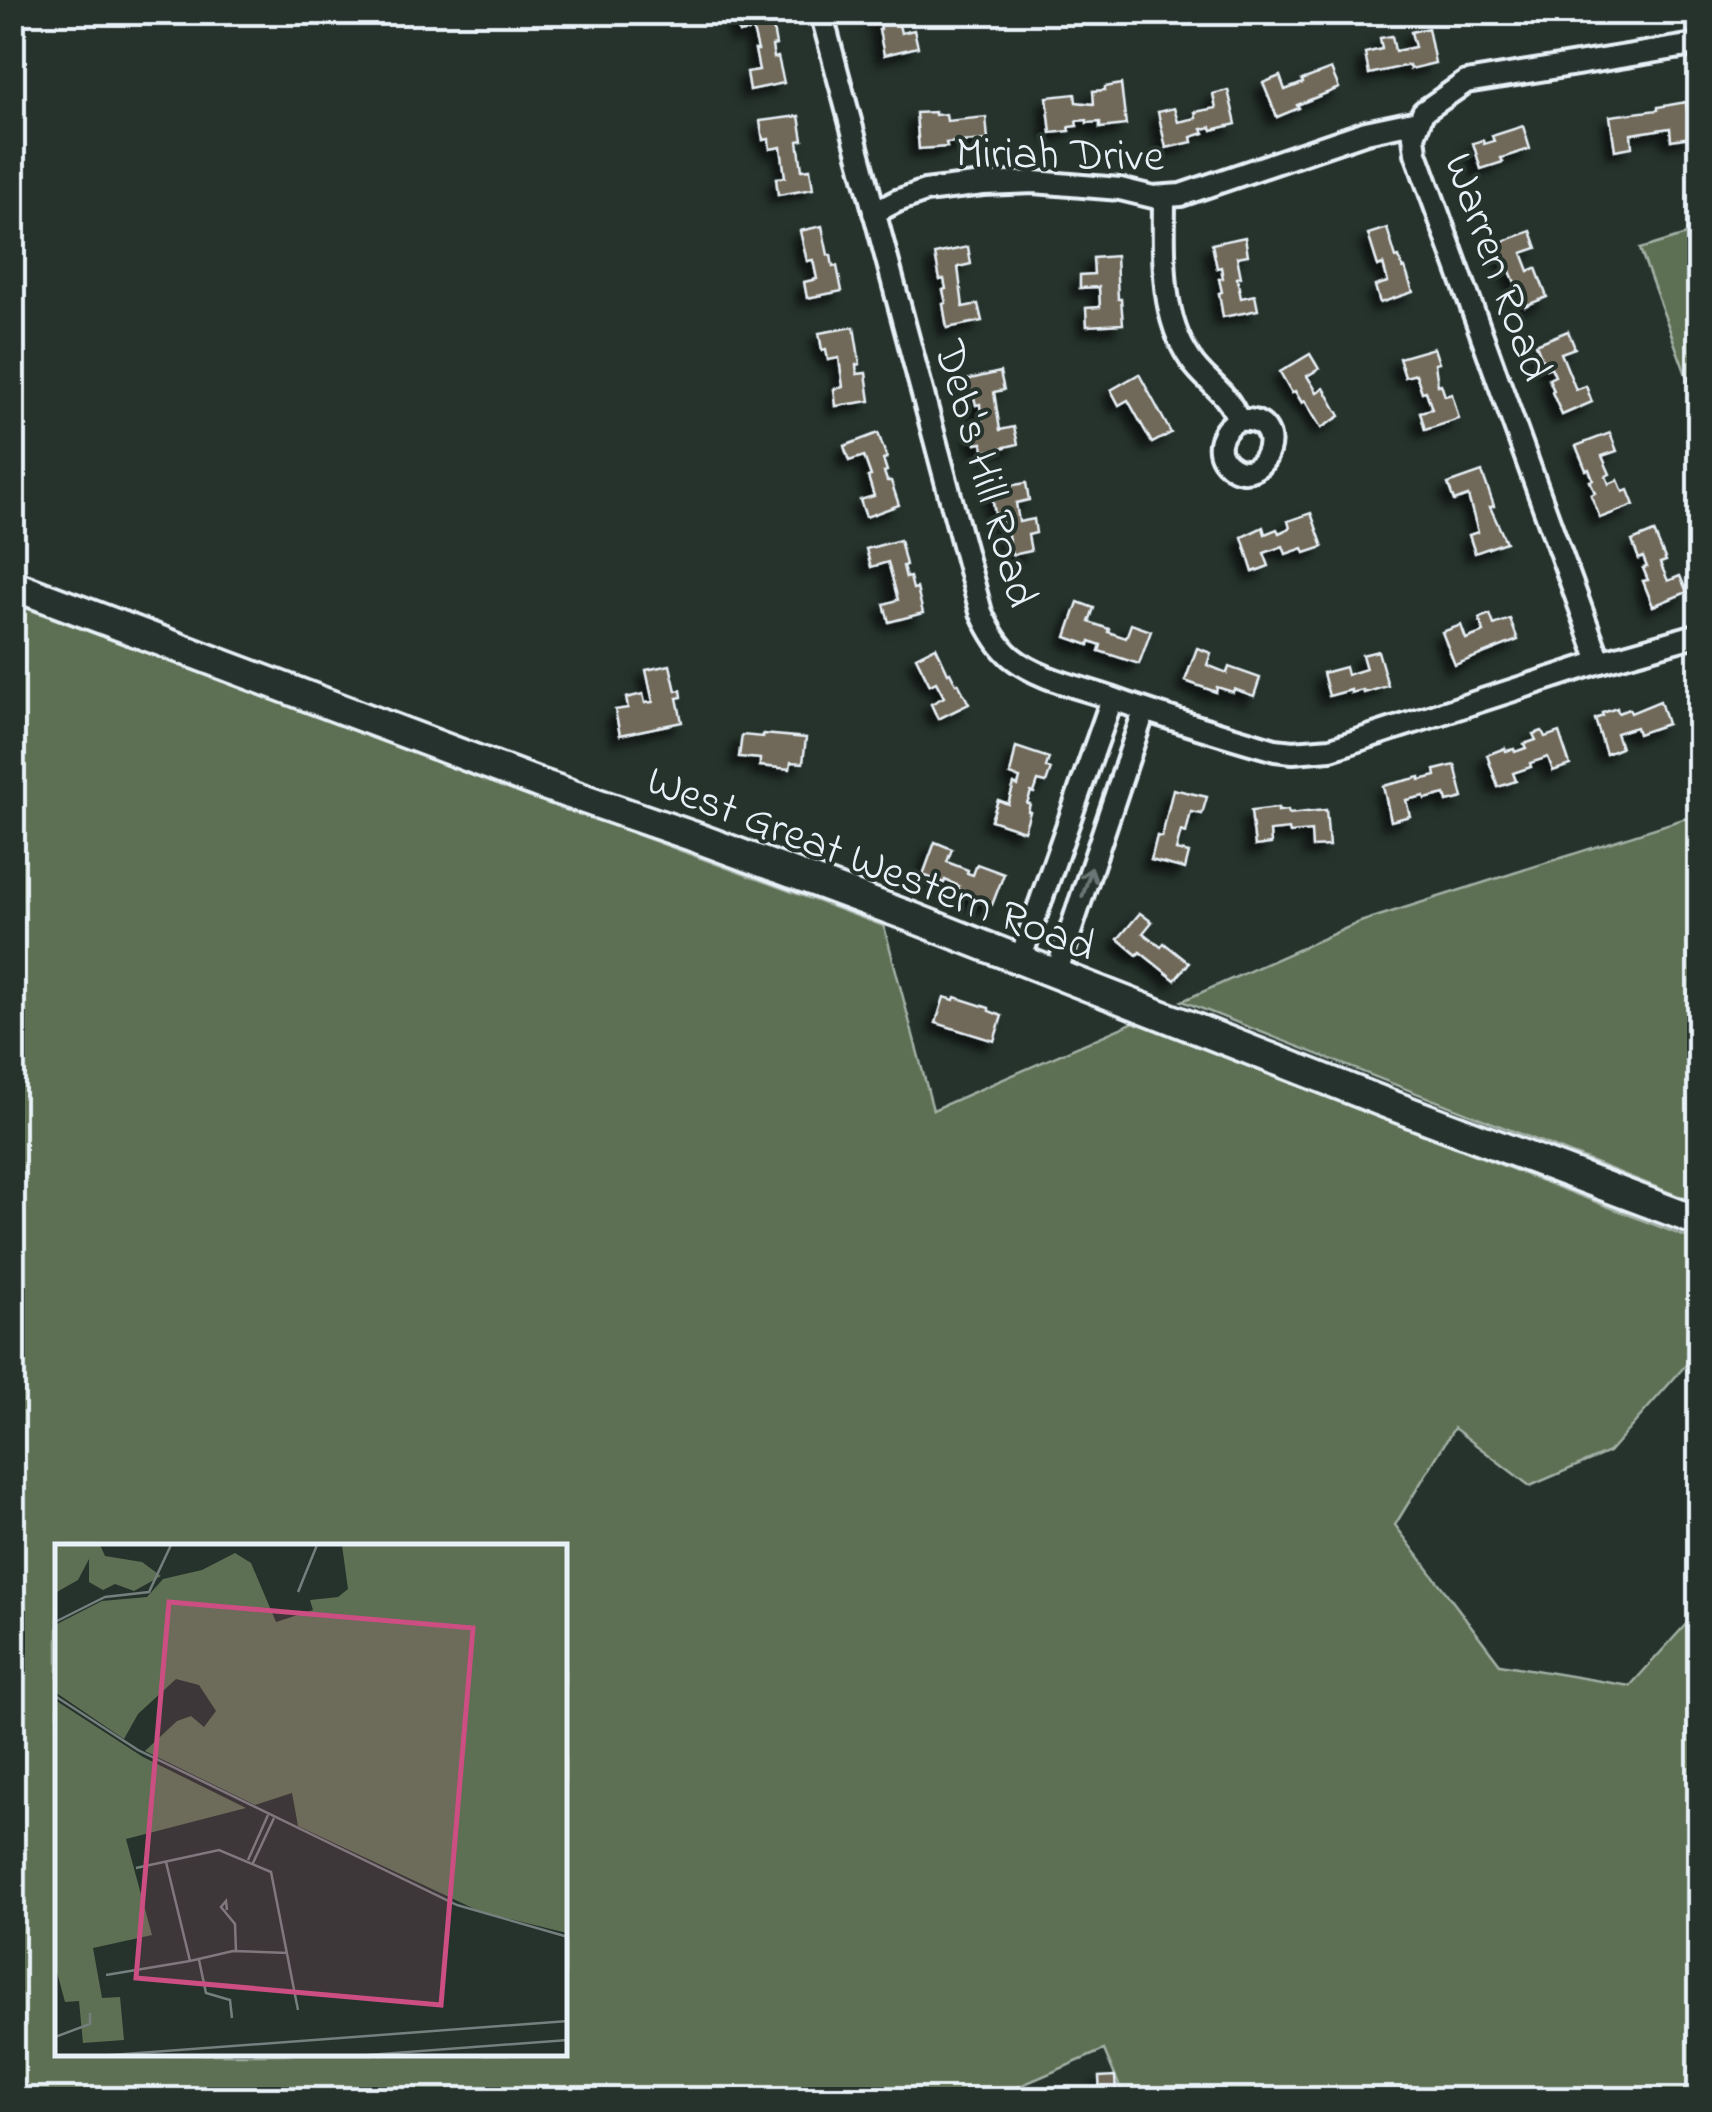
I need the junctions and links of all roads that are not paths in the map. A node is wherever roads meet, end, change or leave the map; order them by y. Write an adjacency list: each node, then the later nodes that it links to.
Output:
1 (821, 12): 5 (street, Deb's Hill Road)
2 (1700, 44): 3 (street, Warren Road)
3 (1418, 122): 4 (street, Miriah Drive); 9 (street, Warren Road)
4 (1164, 197): 5 (street, Miriah Drive); 6 (street)
5 (874, 213): 10 (street, Deb's Hill Road)
6 (1238, 420)
7 (12, 586): 12 (street, West Great Western Road)
8 (1700, 634): 9 (street, Deb's Hill Road)
9 (1600, 662): 11 (street, Deb's Hill Road)
10 (1112, 699): 11 (street, Deb's Hill Road); 12 (street)
11 (1144, 711): 13 (street, one-way to 11)
12 (1020, 960): 13 (street, West Great Western Road)
13 (1056, 974): 14 (street, West Great Western Road)
14 (1700, 1222)

